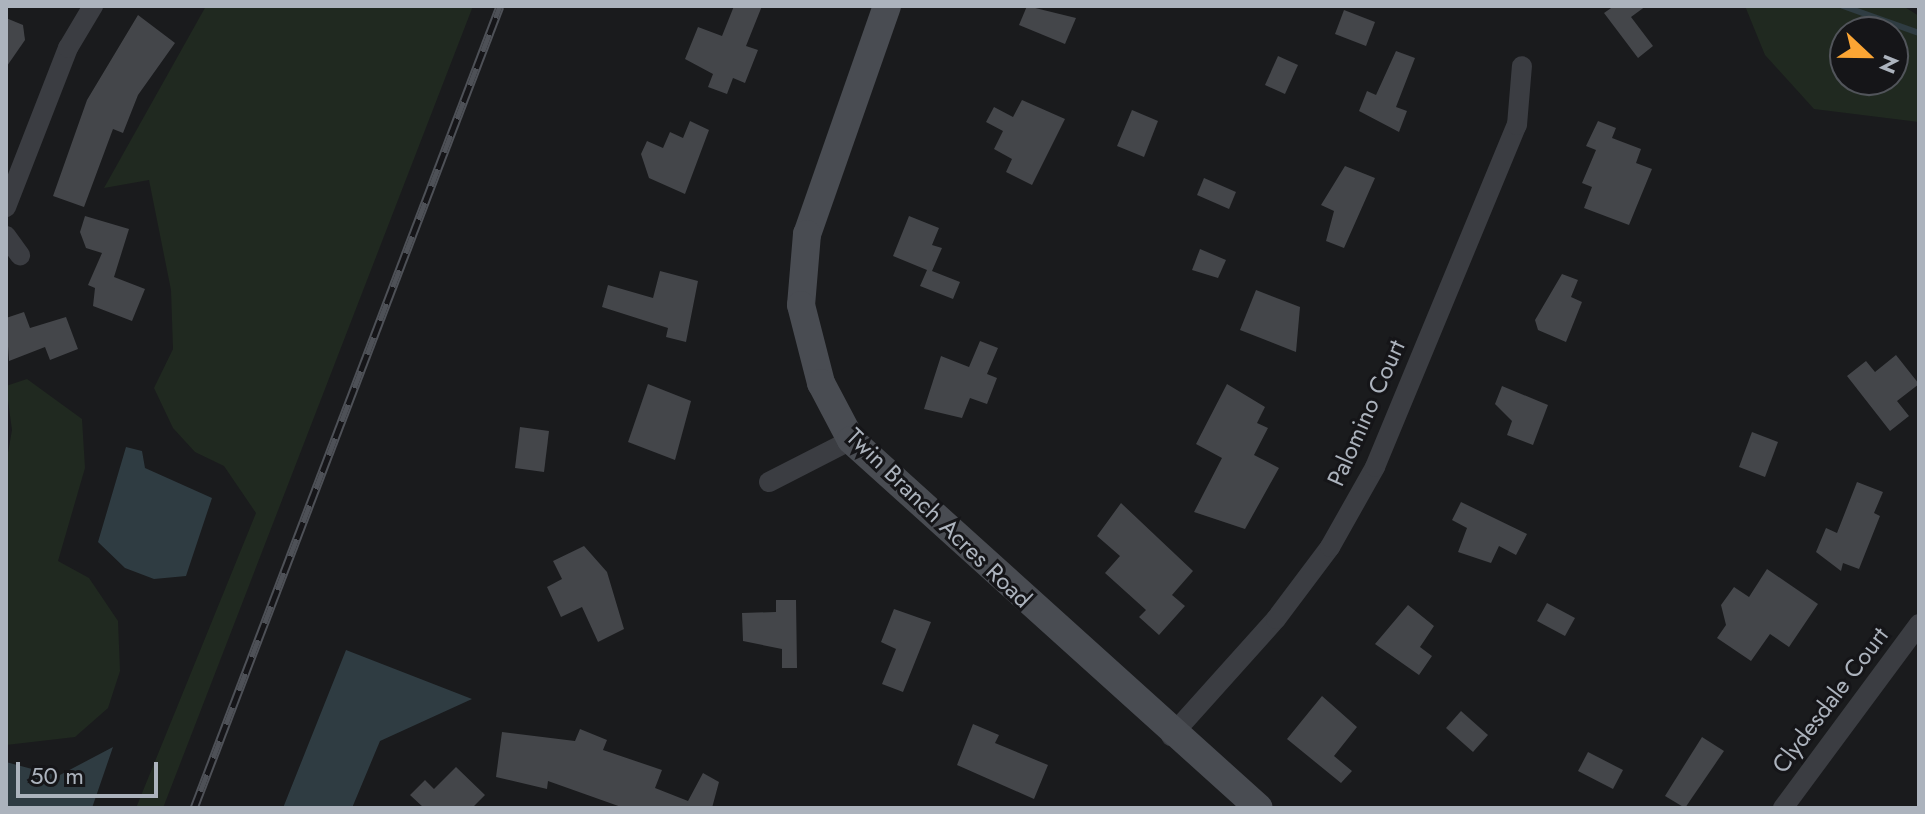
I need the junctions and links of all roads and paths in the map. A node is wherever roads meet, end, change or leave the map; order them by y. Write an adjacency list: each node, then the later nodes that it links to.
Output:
1 (887, 6): 7 (street, Twin Branch Acres Road)
2 (87, 8): 4 (street)
3 (1522, 66): 10 (street, Palomino Court)
4 (6, 207)
5 (6, 236): 6 (street)
6 (20, 255)
7 (851, 440): 8 (street); 10 (street, Twin Branch Acres Road)
8 (769, 482)
9 (1919, 624): 12 (street, Clydesdale Court)
10 (1171, 736): 11 (street, Twin Branch Acres Road)
11 (1259, 808)
12 (1783, 808)

